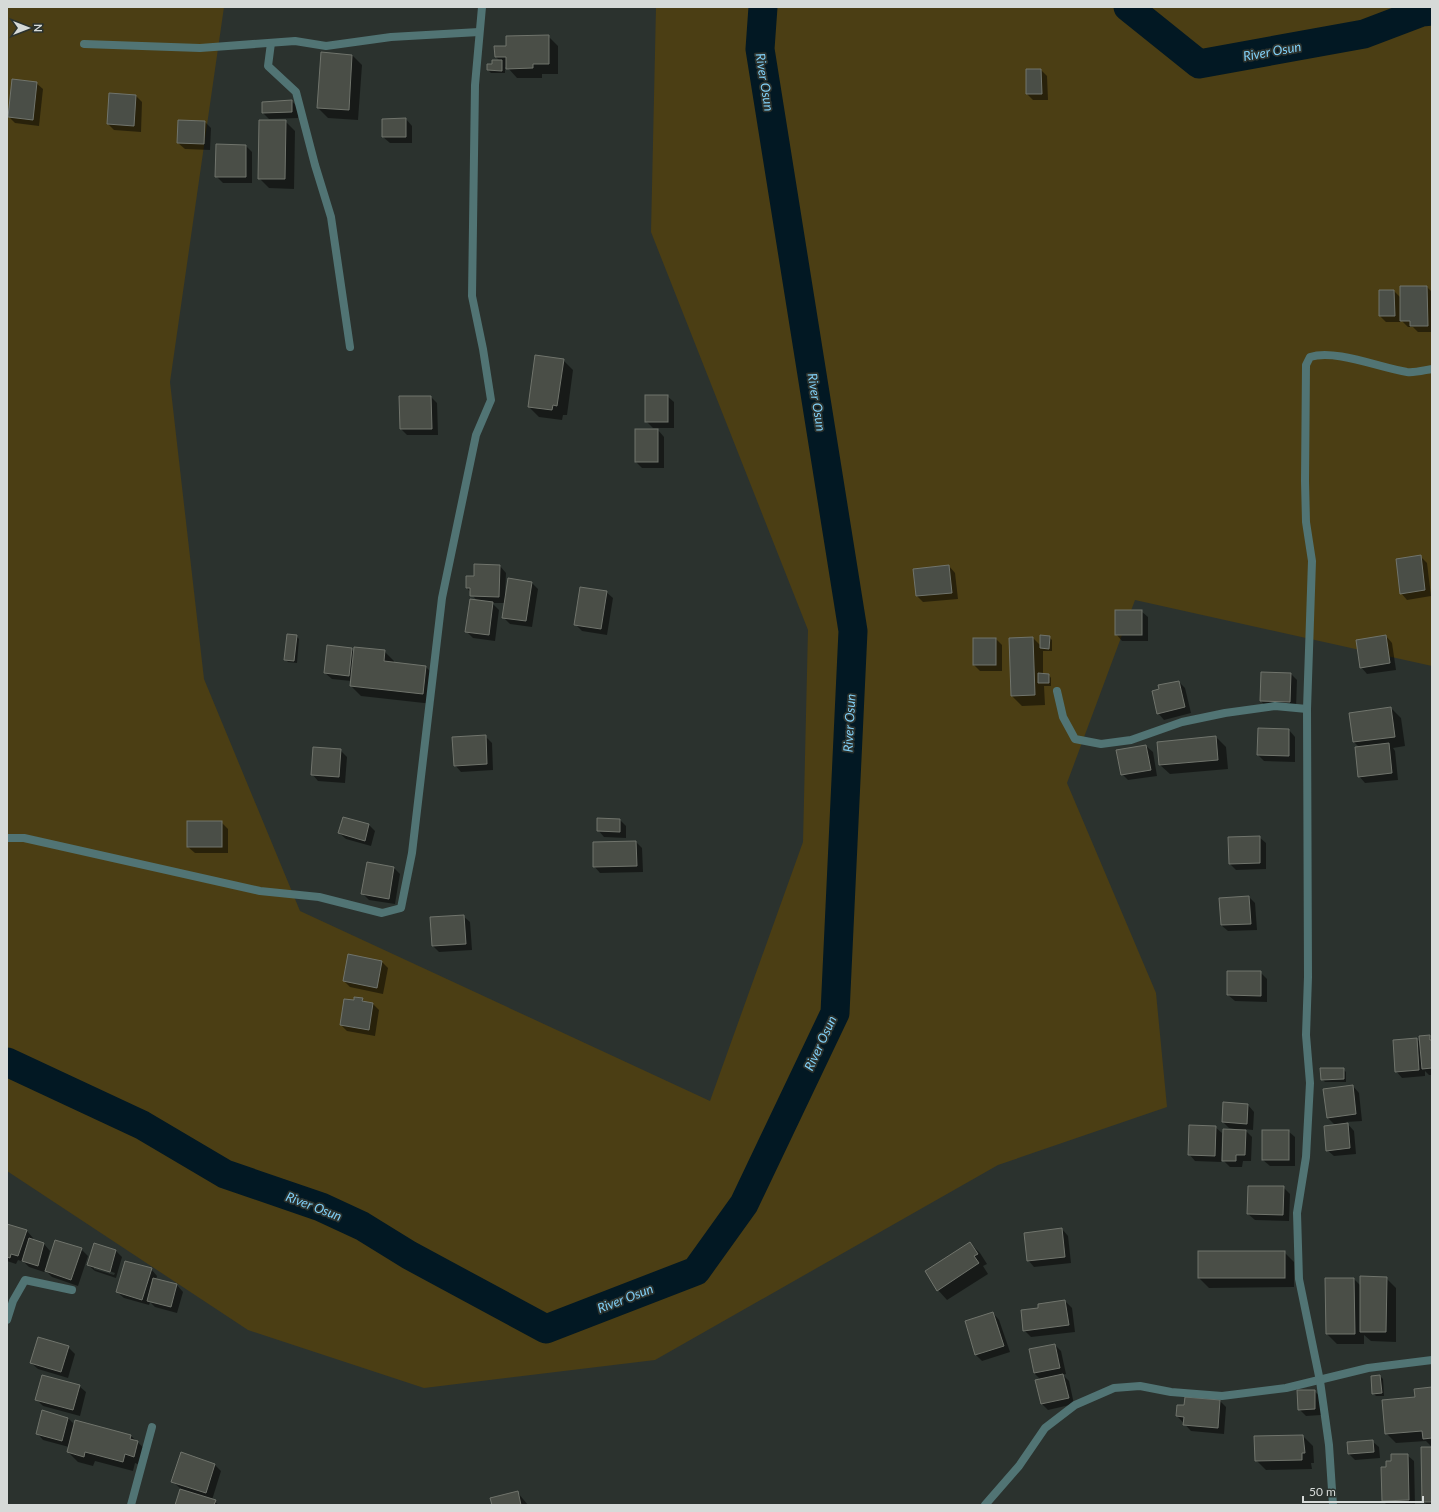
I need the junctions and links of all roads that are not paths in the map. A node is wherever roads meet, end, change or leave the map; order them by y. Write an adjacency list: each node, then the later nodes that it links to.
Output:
1 (482, 7): 2 (street)
2 (479, 32): 3 (street); 9 (street)
3 (271, 42): 4 (street); 5 (street)
4 (84, 44)
5 (350, 347)
6 (1432, 369): 8 (street)
7 (1057, 691): 8 (street)
8 (1307, 709): 13 (street)
9 (7, 838)
10 (72, 1290): 11 (street)
11 (7, 1320)
12 (1432, 1360): 13 (street)
13 (1320, 1381): 16 (street); 17 (street)
14 (152, 1427): 15 (street)
15 (131, 1505)
16 (985, 1505)
17 (1333, 1505)

